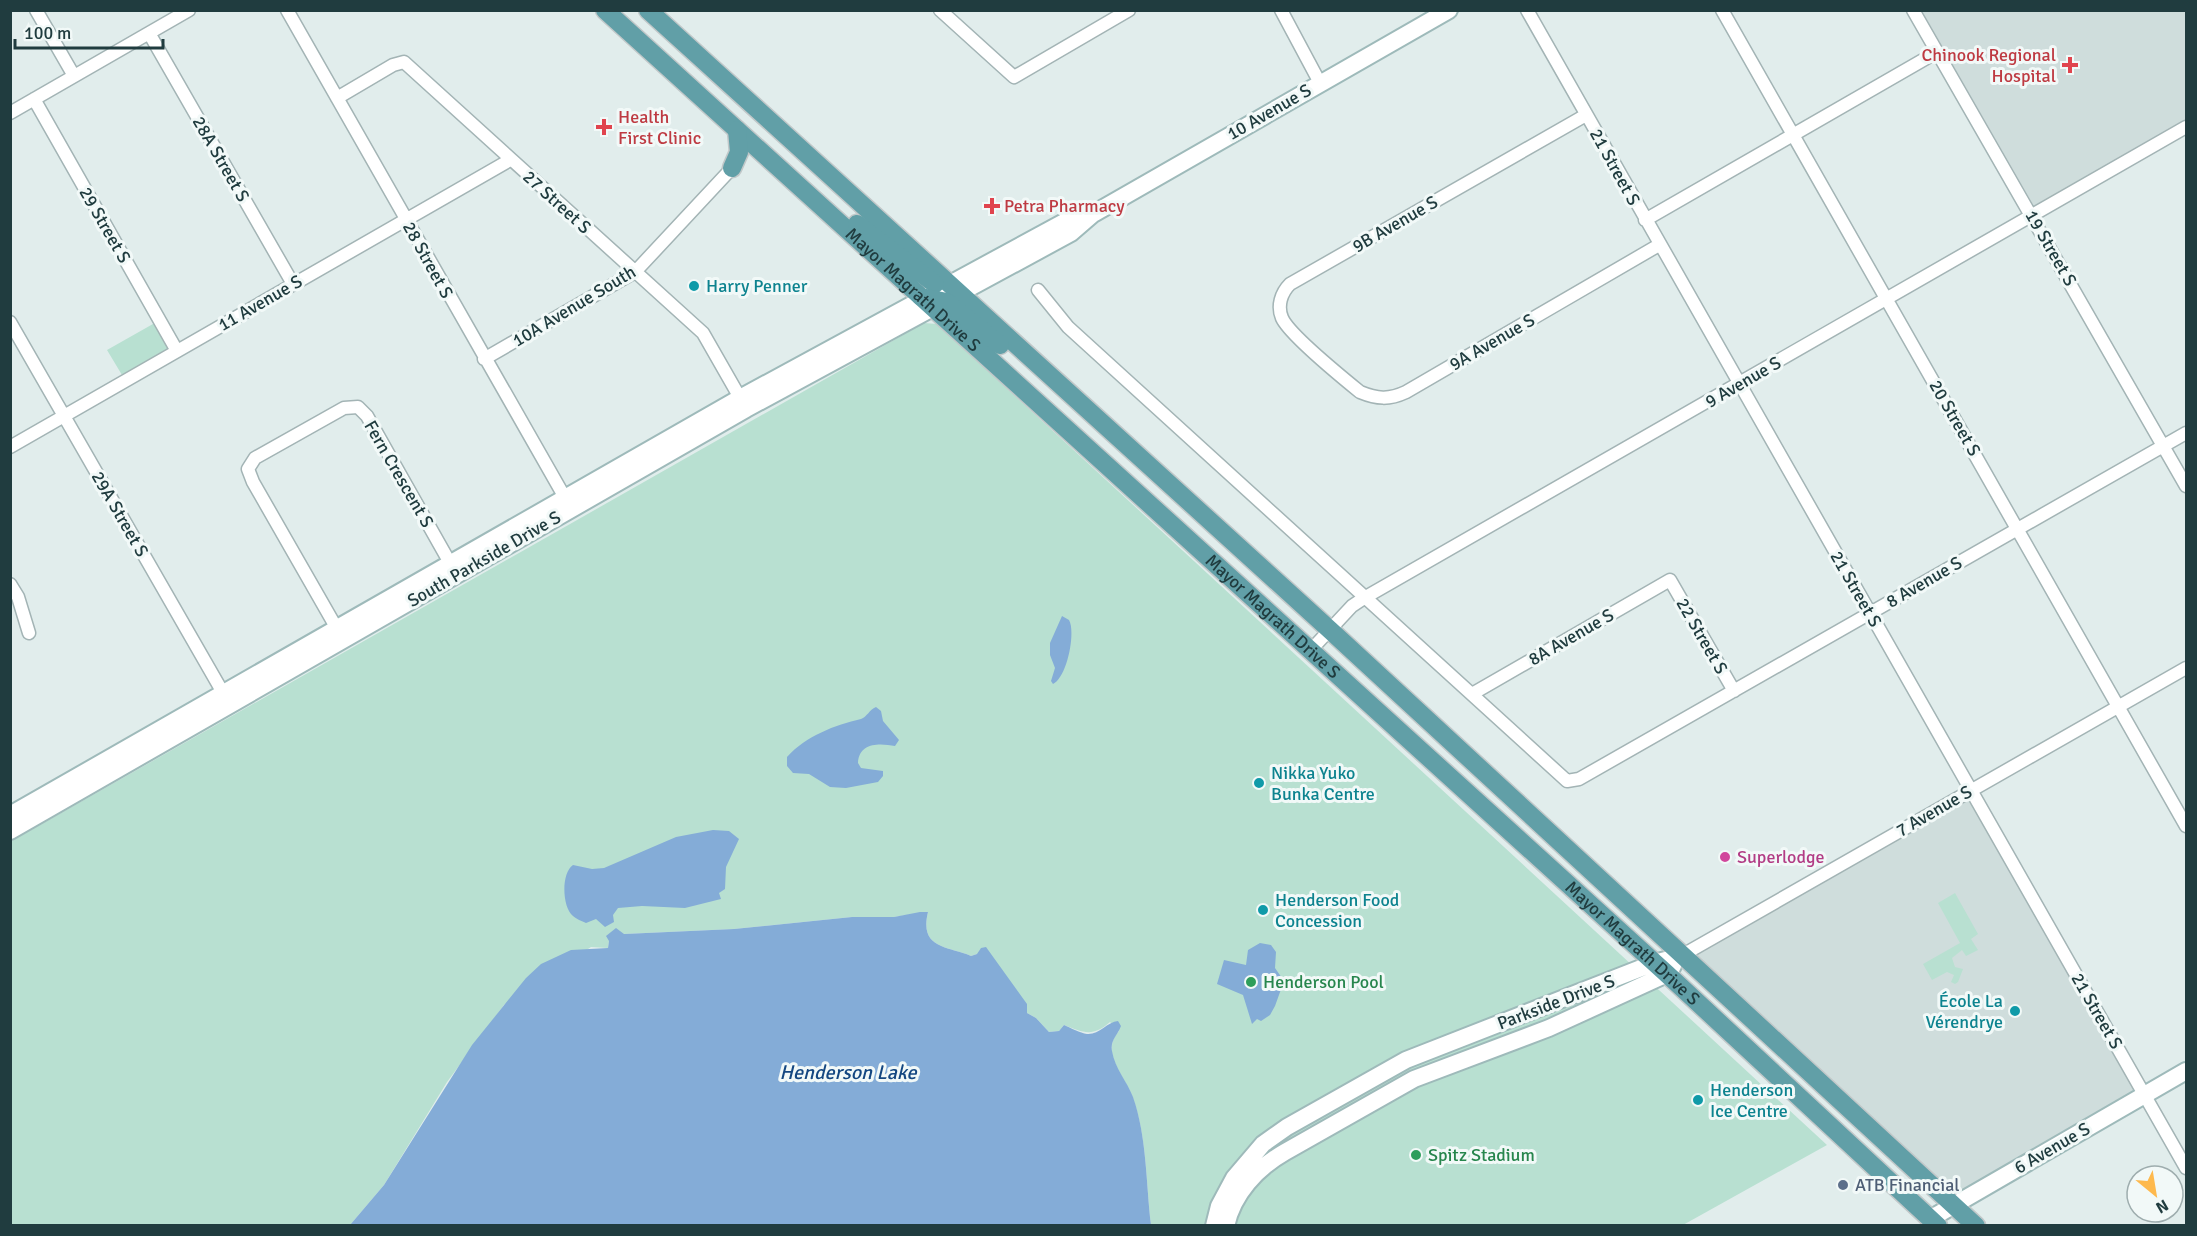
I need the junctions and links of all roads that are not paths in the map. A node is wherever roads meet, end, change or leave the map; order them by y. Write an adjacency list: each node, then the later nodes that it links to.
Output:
1 (36, 10): 15 (street)
2 (189, 10): 13 (street)
3 (287, 10): 17 (street, 28 Street S)
4 (605, 10): 22 (main road, Mayor Magrath Drive S)
5 (648, 10): 34 (main road, Mayor Magrath Drive S)
6 (940, 10): 7 (street)
7 (1129, 10)
8 (1281, 10): 16 (street)
9 (1449, 10): 16 (street, 10 Avenue S)
10 (1527, 10): 20 (street, 21 Street S)
11 (1722, 10): 23 (street, 20 Street S)
12 (1913, 10): 14 (street, 19 Street S)
13 (149, 33): 15 (street); 32 (street, 28A Street S)
14 (1936, 52): 23 (street); 27 (street, 19 Street S)
15 (74, 76): 18 (street)
16 (1320, 83): 34 (street, 10 Avenue S)
17 (337, 98): 25 (street, 27 Street S); 28 (street, 28 Street S)
18 (34, 99): 19 (street); 37 (street, 29 Street S)
19 (10, 113)
20 (1586, 115): 29 (street, 21 Street S); 39 (street, 9B Avenue S)
21 (2186, 128): 27 (street, 9 Avenue S)
22 (737, 130): 24 (main road, Mayor Magrath Drive S); 26 (main road)
23 (1793, 135): 29 (street); 35 (street, 20 Street S)
24 (766, 157): 26 (main road); 34 (main road, Mayor Magrath Drive S)
25 (510, 160): 28 (street, 11 Avenue S); 31 (street, 27 Street S)
26 (732, 168): 31 (street, 10A Avenue South)
27 (2033, 216): 35 (street, 9 Avenue S); 44 (street, 19 Street S)
28 (405, 220): 32 (street, 11 Avenue S); 38 (street, 28 Street S)
29 (1645, 220): 30 (street, 21 Street S)
30 (1659, 245): 39 (street, 9A Avenue S); 40 (street, 21 Street S)
31 (635, 272): 38 (street, 10A Avenue South); 41 (street, 27 Street S)
32 (293, 284): 37 (street, 11 Avenue S)
33 (1038, 290): 52 (street)
34 (942, 295): 41 (street, South Parkside Drive S); 55 (main road, Mayor Magrath Drive S); 58 (main road, Mayor Magrath Drive S)
35 (1888, 300): 40 (street, 9 Avenue S); 48 (street, 20 Street S)
36 (12, 326): 42 (street, 29A Street S)
37 (177, 351): 42 (street, 11 Avenue S)
38 (484, 360): 47 (street, 28 Street S)
39 (1326, 361)
40 (1738, 385): 52 (street, 9 Avenue S); 54 (street, 21 Street S)
41 (743, 403): 47 (street, South Parkside Drive S)
42 (64, 415): 45 (street, 11 Avenue S); 62 (street, 29A Street S)
43 (2187, 433): 44 (street, 8 Avenue S)
44 (2164, 446): 46 (street, 19 Street S); 48 (street, 8 Avenue S)
45 (10, 447)
46 (2187, 486)
47 (568, 504): 49 (street, South Parkside Drive S)
48 (2019, 528): 54 (street, 8 Avenue S); 63 (street, 20 Street S)
49 (454, 569): 57 (street, South Parkside Drive S); 57 (street, Fern Crescent S)
50 (1670, 580): 60 (street, 22 Street S); 61 (street, 8A Avenue S)
51 (10, 584): 53 (street)
52 (1364, 598): 55 (street, 9 Avenue S); 61 (street)
53 (14, 599): 56 (street)
54 (1870, 613): 60 (street, 8 Avenue S); 64 (street, 21 Street S)
55 (1330, 630): 58 (street, 9 Avenue S); 68 (main road, Mayor Magrath Drive S)
56 (29, 633)
57 (341, 635): 62 (street, South Parkside Drive S)
58 (1310, 651): 69 (main road, Mayor Magrath Drive S)
59 (2187, 668): 63 (street, 7 Avenue S)
60 (1734, 691): 61 (street, 8 Avenue S)
61 (1472, 694)
62 (227, 699): 65 (street, South Parkside Drive S); 67 (street, South Parkside Drive S)
63 (2117, 706): 64 (street, 7 Avenue S); 66 (street, 20 Street S)
64 (1971, 790): 68 (street, 7 Avenue S); 71 (street, 21 Street S)
65 (10, 815)
66 (2187, 826)
67 (10, 831)
68 (1681, 956): 69 (street, Parkside Drive S); 73 (main road, Mayor Magrath Drive S)
69 (1660, 968): 74 (main road, Mayor Magrath Drive S); 75 (street, Parkside Drive S); 76 (street, Parkside Drive S)
70 (2187, 1071): 71 (street, 6 Avenue S)
71 (2145, 1095): 72 (street, 21 Street S); 73 (street, 6 Avenue S)
72 (2187, 1167)
73 (1953, 1205): 74 (street, 6 Avenue S); 77 (main road, Mayor Magrath Drive S)
74 (1928, 1223)
75 (1214, 1226)
76 (1226, 1226)
77 (1976, 1226)

